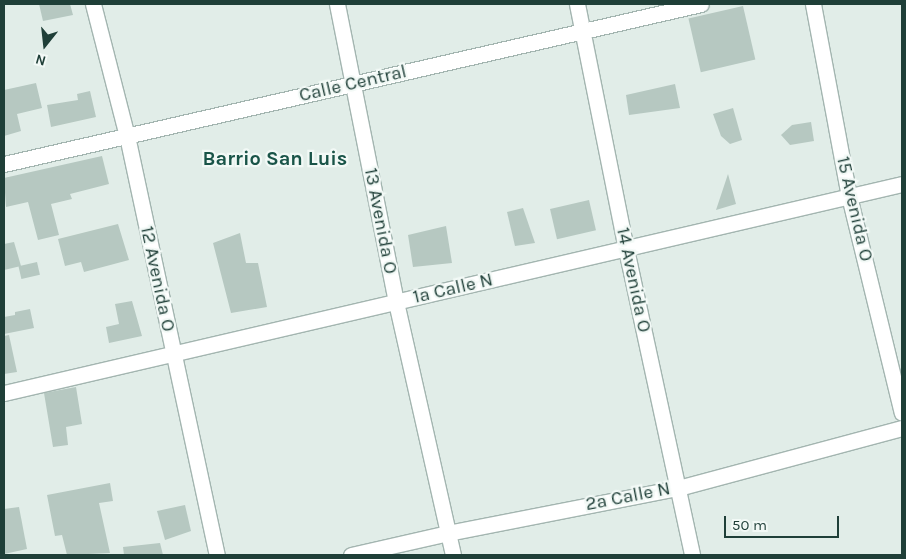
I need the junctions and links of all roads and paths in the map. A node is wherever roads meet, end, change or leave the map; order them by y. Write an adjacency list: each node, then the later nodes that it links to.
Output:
1 (93, 4): 8 (street, 12 Avenida O)
2 (336, 4): 7 (street, 13 Avenida O)
3 (577, 4): 6 (street, 14 Avenida O)
4 (702, 4): 6 (street, Calle Central)
5 (813, 4): 11 (street, 15 Avenida O)
6 (583, 32): 7 (street, Calle Central); 12 (street, 14 Avenida O)
7 (352, 84): 8 (street, Calle Central); 13 (street, 13 Avenida O)
8 (126, 136): 9 (street, Calle Central); 14 (street, 12 Avenida O)
9 (4, 164)
10 (902, 184): 11 (street, 1a Calle N)
11 (849, 196): 12 (street, 1a Calle N); 16 (street, 15 Avenida O)
12 (626, 249): 13 (street, 1a Calle N); 18 (street, 14 Avenida O)
13 (396, 302): 14 (street, 1a Calle N); 19 (street, 13 Avenida O)
14 (173, 354): 15 (street, 1a Calle N); 20 (street, 12 Avenida O)
15 (4, 393)
16 (902, 413)
17 (902, 428): 18 (street, 2a Calle N)
18 (678, 488): 19 (street, 2a Calle N); 23 (street, 14 Avenida O)
19 (448, 533): 21 (street, 2a Calle N); 22 (street, 13 Avenida O)
20 (217, 555)
21 (352, 555)
22 (452, 555)
23 (692, 555)

